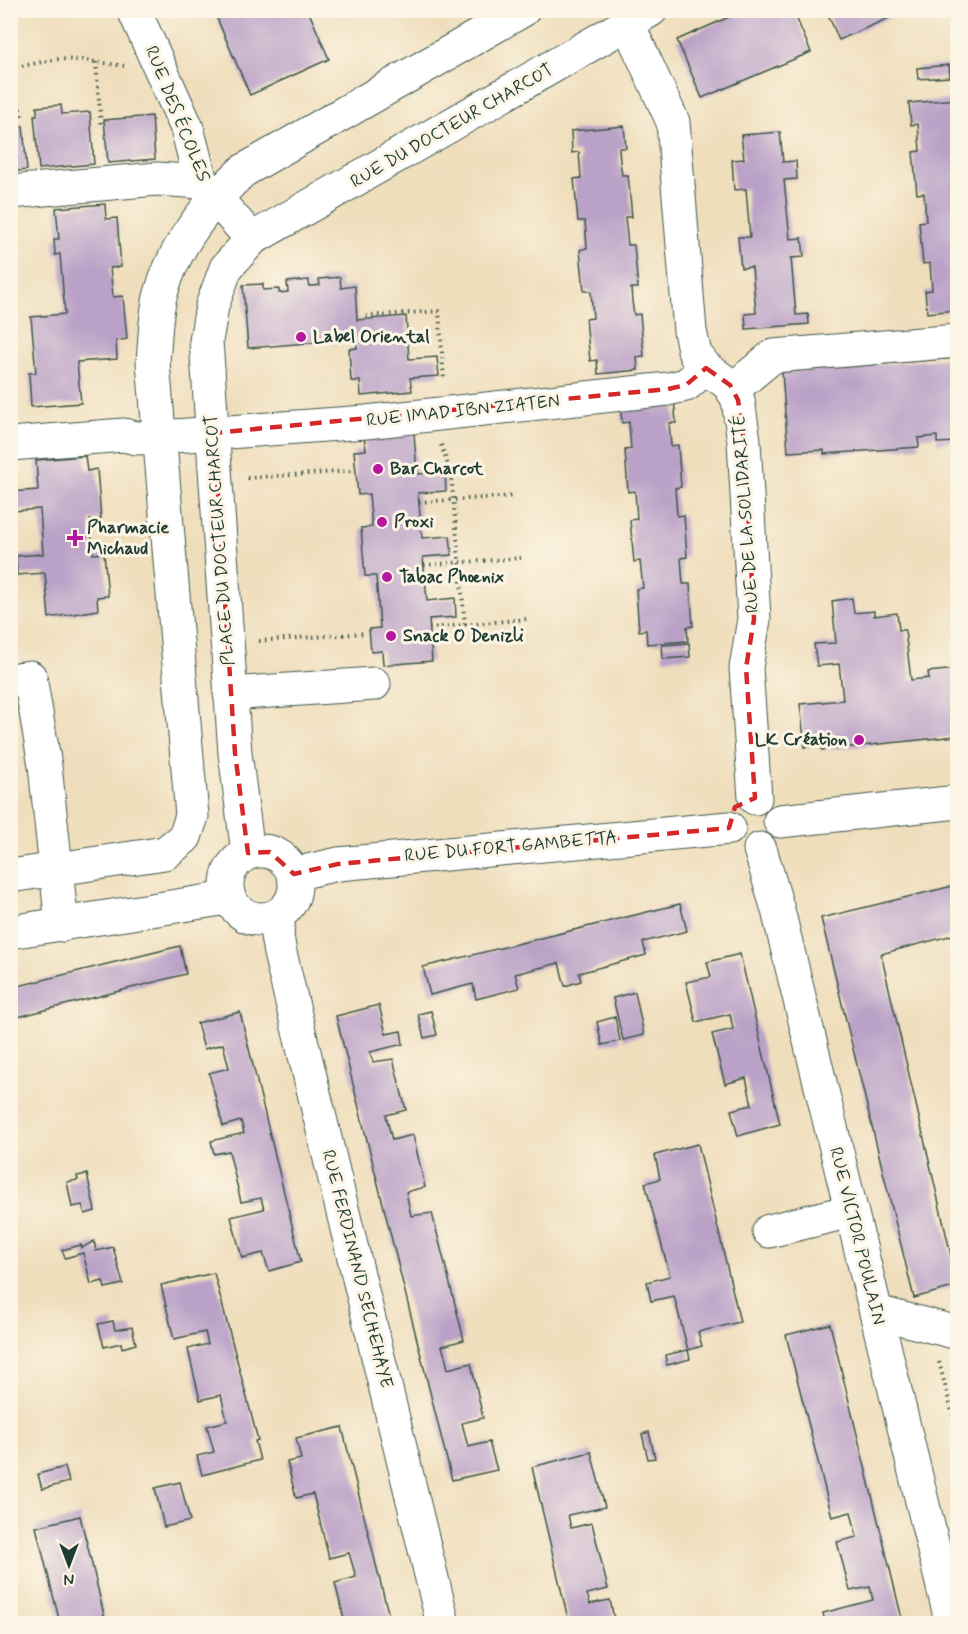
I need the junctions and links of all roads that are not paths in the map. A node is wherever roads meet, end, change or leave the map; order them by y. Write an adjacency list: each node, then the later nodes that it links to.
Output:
1 (134, 10): 4 (street, RUE DES ÉCOLES)
2 (523, 10): 4 (street)
3 (639, 17): 6 (street, RUE DU DOCTEUR CHARCOT); 8 (street, RUE DE LA SOLIDARITÉ)
4 (208, 190): 5 (street); 6 (street, RUE DES ÉCOLES); 11 (street)
5 (10, 192)
6 (252, 239): 10 (street, PLACE DU DOCTEUR CHARCOT)
7 (957, 341): 9 (street)
8 (706, 368): 9 (street, RUE DE LA SOLIDARITÉ); 10 (street, RUE IMAD IBN ZIATEN)
9 (732, 390): 16 (street, RUE DE LA SOLIDARITÉ)
10 (214, 433): 11 (street, RUE IMAD IBN ZIATEN); 15 (street, PLACE DU DOCTEUR CHARCOT)
11 (160, 437): 12 (street, RUE IMAD IBN ZIATEN); 22 (street)
12 (10, 444)
13 (10, 680): 22 (street)
14 (374, 684): 15 (street)
15 (230, 694): 21 (street, PLACE DU DOCTEUR CHARCOT)
16 (755, 798): 18 (street); 19 (street)
17 (957, 802): 18 (street)
18 (780, 821): 20 (street)
19 (729, 828): 20 (street); 23 (street, RUE DU FORT GAMBETTA)
20 (760, 849): 29 (street, RUE VICTOR POULAIN)
21 (248, 853): 23 (street); 25 (street)
22 (56, 869): 24 (street); 27 (street)
23 (294, 874): 26 (street)
24 (10, 876)
25 (227, 895): 26 (street); 27 (street)
26 (279, 915): 33 (street, RUE FERDINAND SECHEHAYE)
27 (62, 925): 28 (street)
28 (10, 932)
29 (851, 1211): 30 (street); 31 (street, RUE VICTOR POULAIN)
30 (769, 1231)
31 (876, 1312): 32 (street); 34 (street, RUE VICTOR POULAIN)
32 (944, 1330)
33 (443, 1623)
34 (952, 1623)

